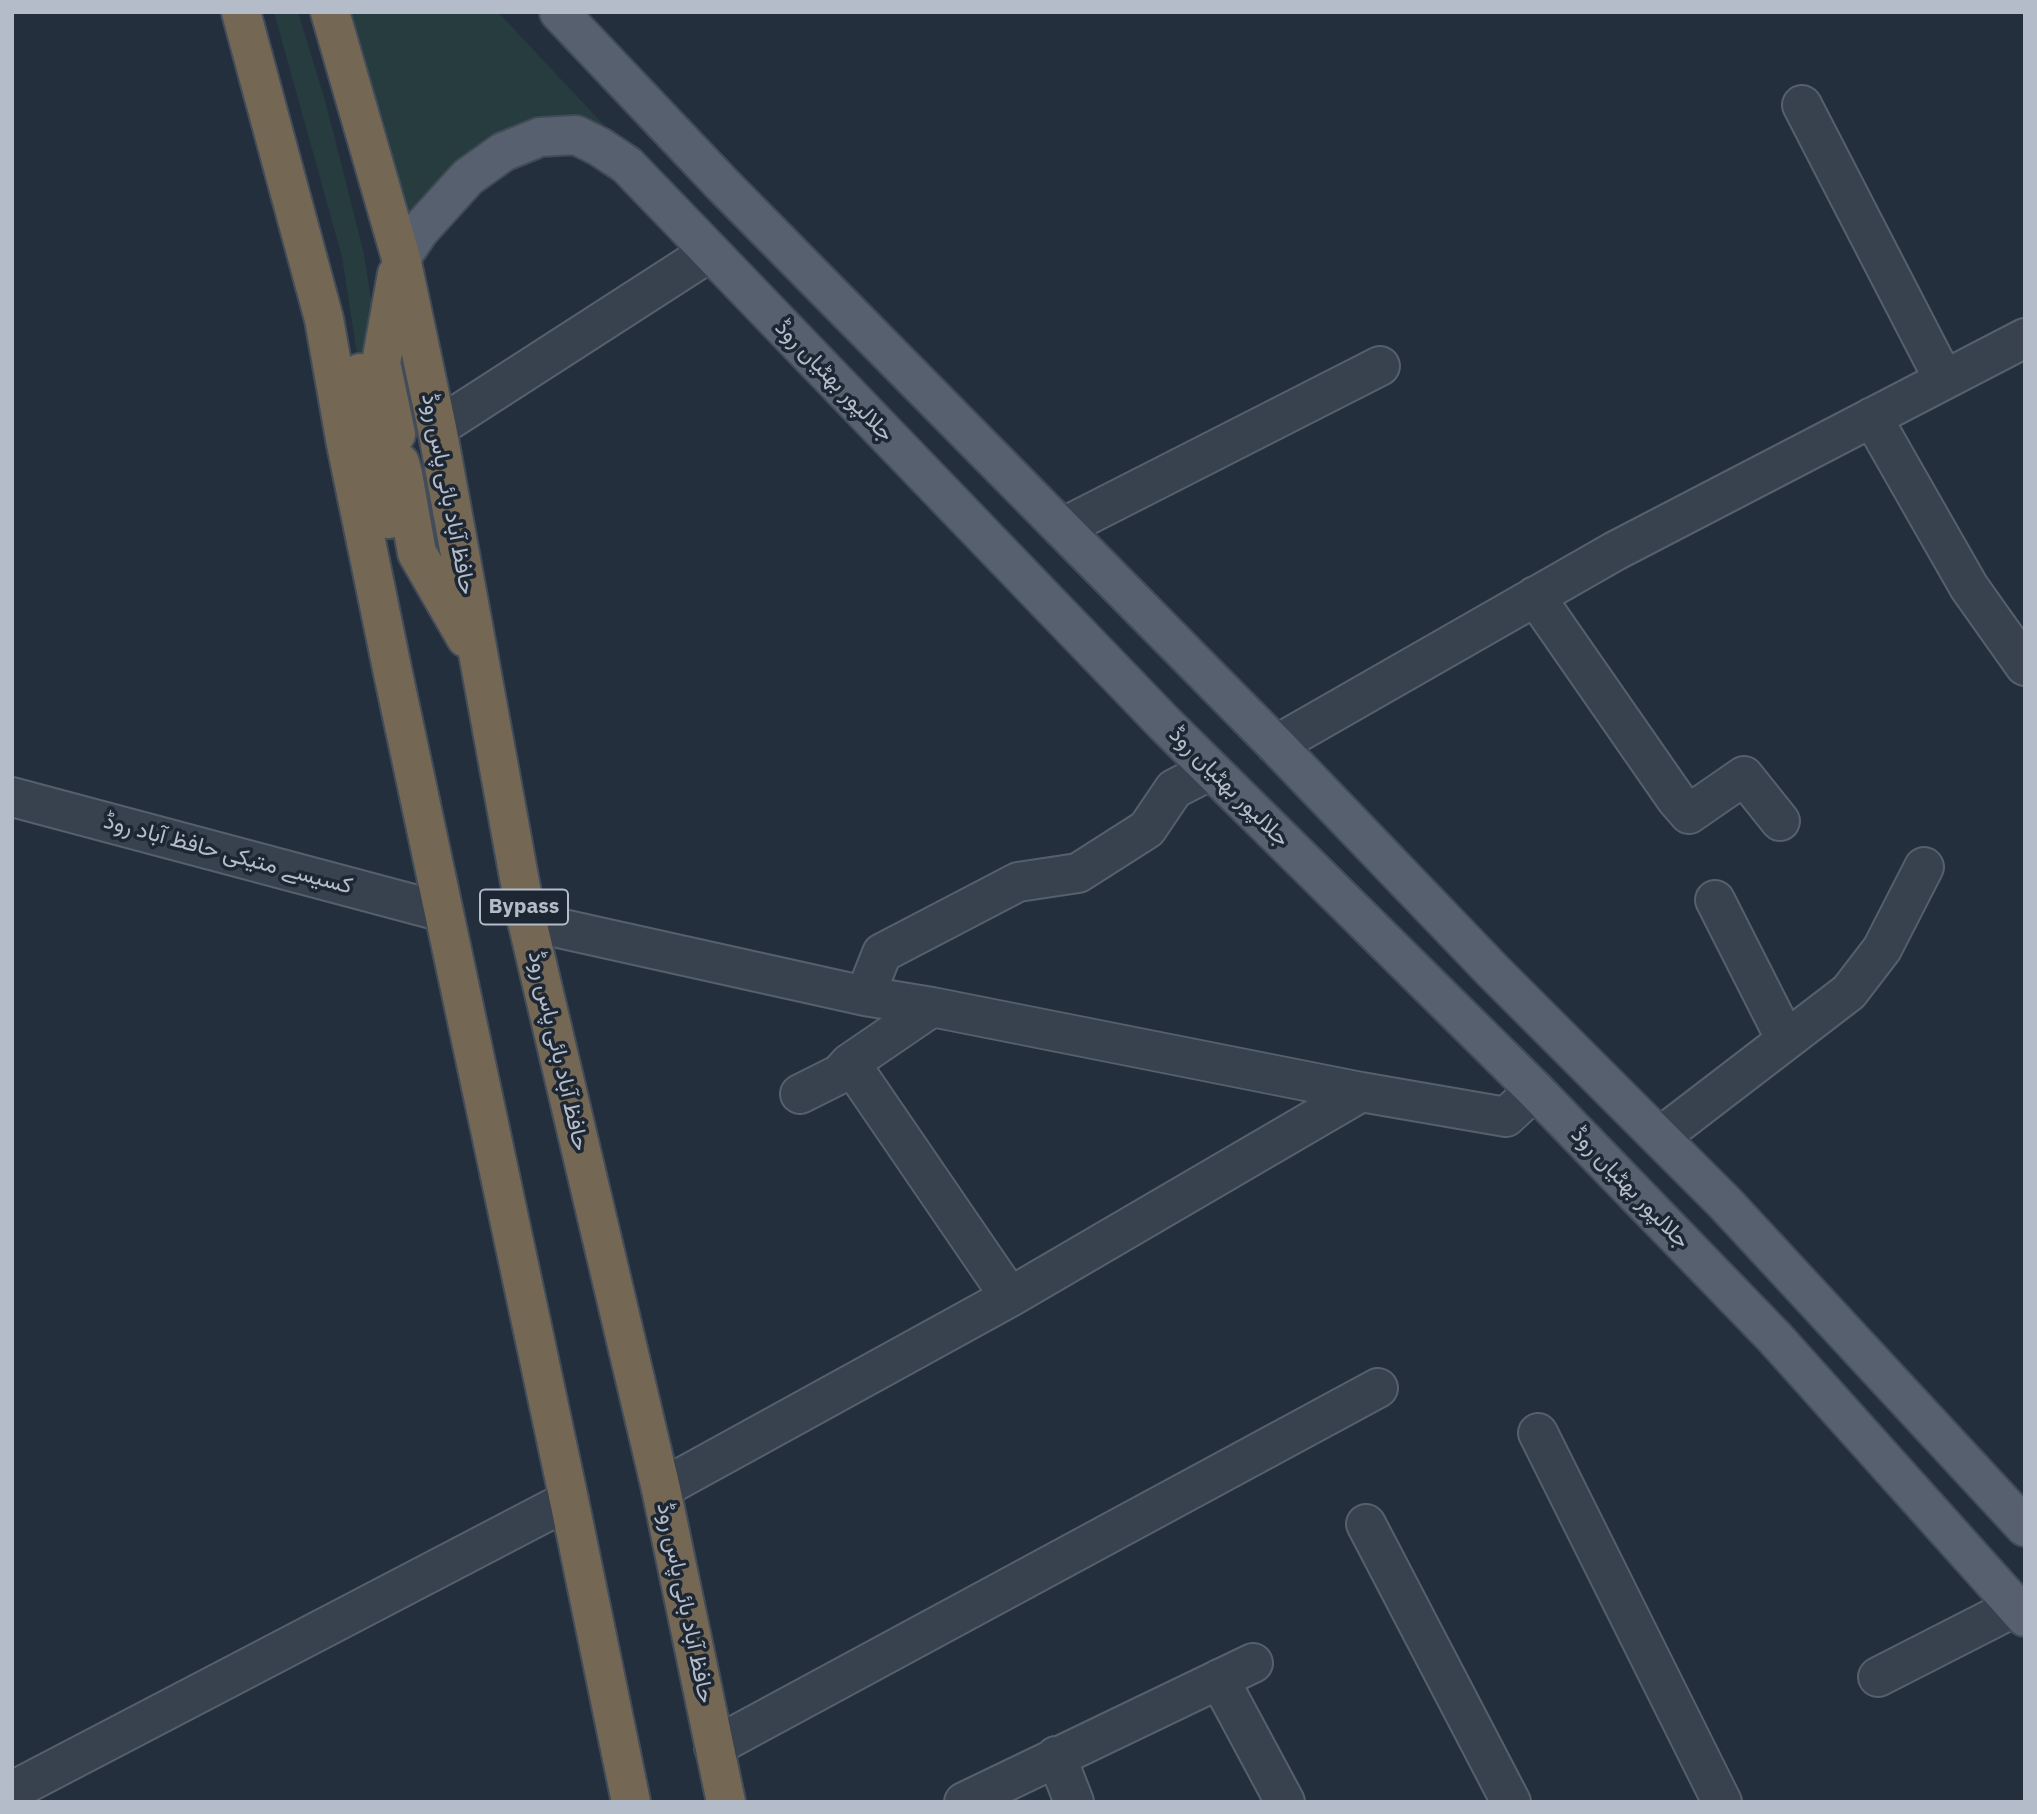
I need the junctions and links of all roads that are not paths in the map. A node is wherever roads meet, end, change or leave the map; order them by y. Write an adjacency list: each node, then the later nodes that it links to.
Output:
1 (241, 12): 5 (highway, Bypass)
2 (330, 12): 7 (highway, حافظ آباد بائی پاس روڈ / Bypass)
3 (559, 12): 13 (main road)
4 (1802, 105): 10 (street)
5 (303, 236): 7 (highway, Bypass); 17 (highway, Bypass)
6 (709, 251): 7 (main road, جلالپور بھٹیاں روڈ); 12 (street); 19 (main road, جلالپور بھٹیاں روڈ)
7 (401, 258): 12 (highway, حافظ آباد بائی پاس روڈ / Bypass)
8 (2025, 338): 10 (street)
9 (1380, 366): 13 (street)
10 (1944, 380): 11 (street)
11 (1872, 417): 14 (street); 16 (street)
12 (437, 428): 15 (highway, حافظ آباد بائی پاس روڈ / Bypass)
13 (1062, 528): 18 (main road)
14 (1535, 596): 18 (street); 21 (street)
15 (480, 662): 17 (highway, Bypass); 25 (highway, حافظ آباد بائی پاس روڈ / Bypass)
16 (2025, 666)
17 (394, 678): 24 (highway, Bypass)
18 (1276, 745): 33 (main road)
19 (1211, 770): 26 (street); 30 (main road, جلالپور بھٹیاں روڈ)
20 (12, 797): 24 (street, کسیسے متیکی حافظ آباد روڈ)
21 (1780, 821)
22 (1924, 867): 28 (street)
23 (1715, 900): 28 (street)
24 (443, 912): 38 (highway, Bypass)
25 (527, 921): 26 (street); 37 (highway, حافظ آباد بائی پاس روڈ / Bypass)
26 (865, 996): 27 (street)
27 (932, 1007): 29 (street); 31 (street)
28 (1786, 1041): 33 (street)
29 (849, 1063): 32 (street); 34 (street)
30 (1535, 1090): 31 (street); 41 (main road, جلالپور بھٹیاں روڈ)
31 (1360, 1092): 34 (street)
32 (800, 1094)
33 (1660, 1138): 40 (main road)
34 (1010, 1297): 37 (street)
35 (1378, 1388): 45 (street)
36 (1538, 1433): 54 (street)
37 (661, 1489): 45 (highway, حافظ آباد بائی پاس روڈ / Bypass)
38 (569, 1500): 47 (street); 48 (highway, Bypass)
39 (1366, 1524): 53 (street)
40 (2025, 1527)
41 (2020, 1612): 43 (street)
42 (1253, 1663): 44 (street)
43 (1878, 1677)
44 (1219, 1679): 46 (street); 52 (street)
45 (714, 1747): 49 (highway, حافظ آباد بائی پاس روڈ / Bypass)
46 (1056, 1756): 50 (street); 51 (street)
47 (12, 1791)
48 (631, 1802)
49 (726, 1802)
50 (964, 1802)
51 (1074, 1802)
52 (1285, 1802)
53 (1511, 1802)
54 (1722, 1802)

